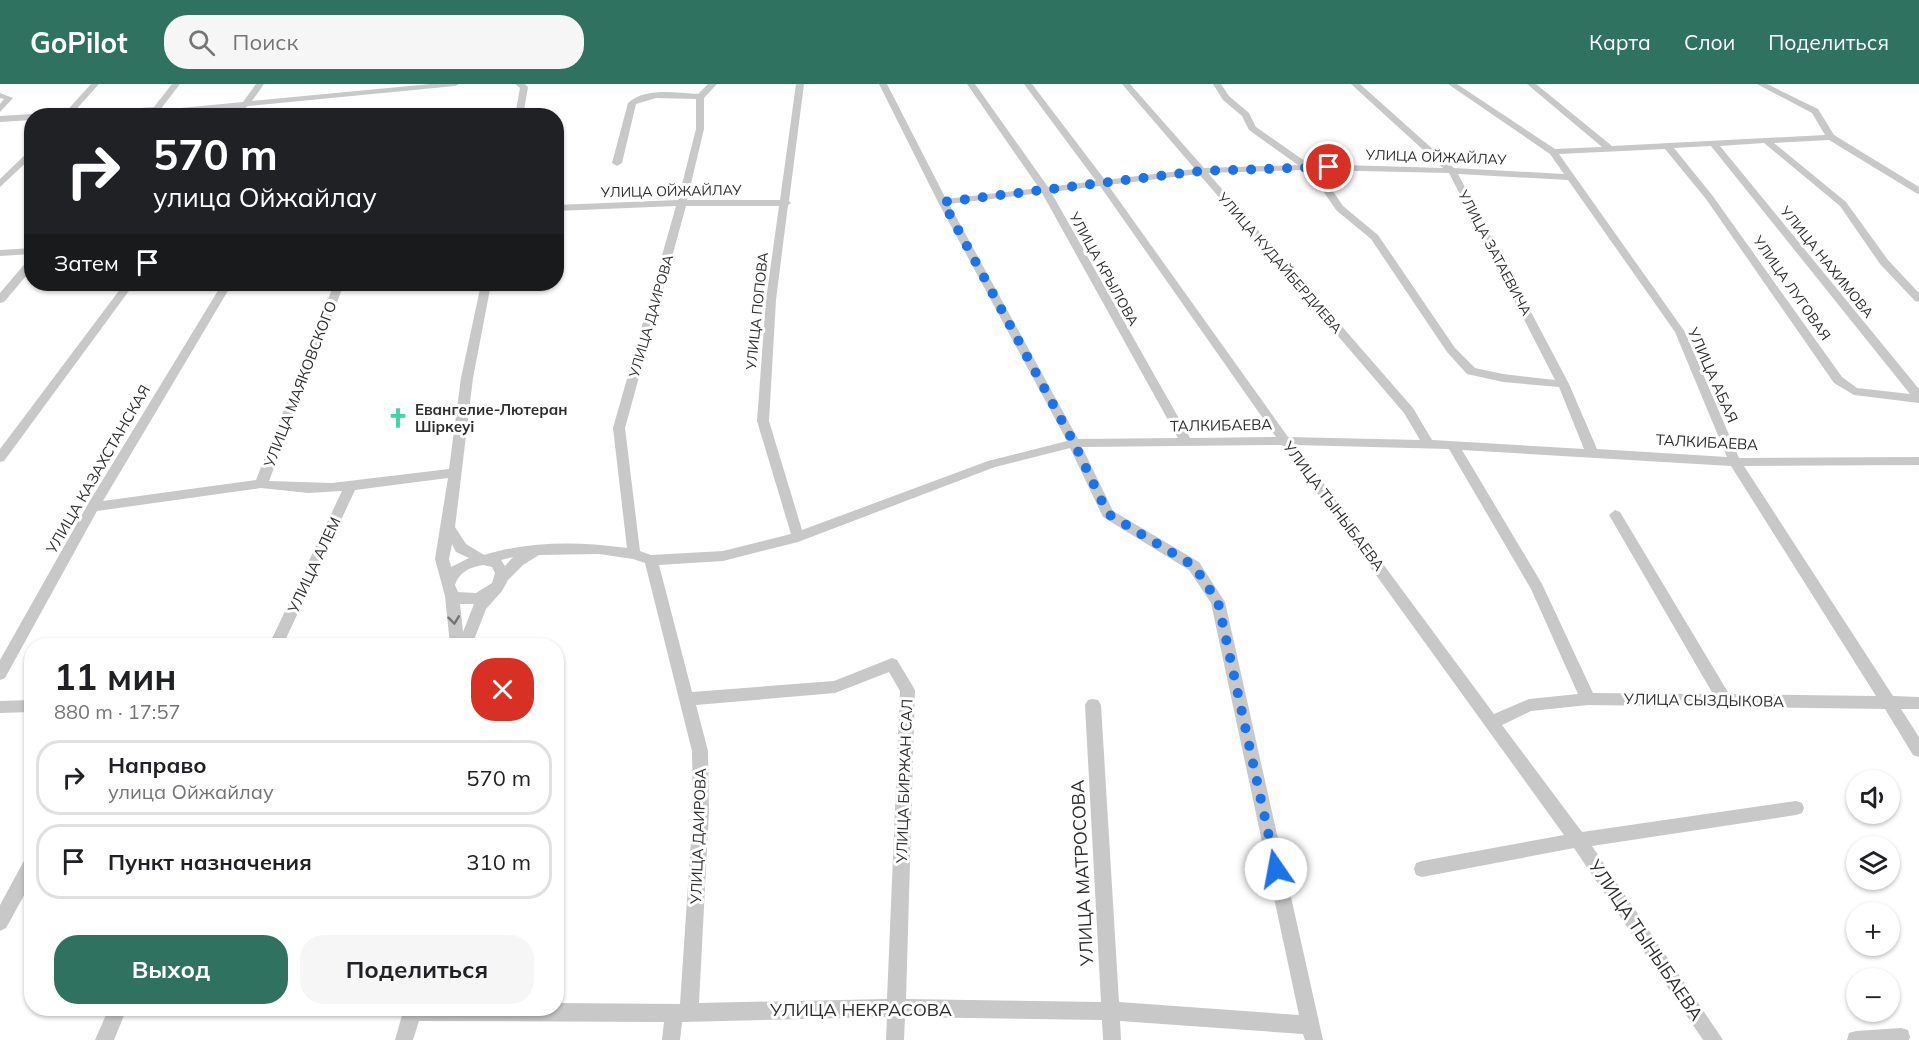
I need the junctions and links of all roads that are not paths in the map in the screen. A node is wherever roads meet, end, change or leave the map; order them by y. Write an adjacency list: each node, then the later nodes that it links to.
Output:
1 (95, 84): 25 (street)
2 (176, 84): 26 (street)
3 (260, 84): 24 (street)
4 (348, 84): 21 (street)
5 (455, 84): 18 (street)
6 (668, 84): 22 (street)
7 (713, 84): 23 (street)
8 (800, 84): 50 (street, УЛИЦА ПОПОВА)
9 (883, 84): 48 (street)
10 (971, 84): 46 (street, УЛИЦА КРЫЛОВА)
11 (1028, 84): 45 (street, УЛИЦА ТЫНЫБАЕВА)
12 (1126, 84): 41 (street, УЛИЦА КУДАЙБЕРДИЕВА)
13 (1217, 84): 40 (street)
14 (1355, 84): 42 (street, УЛИЦА ЗАТАЕВИЧА)
15 (1452, 84): 37 (street, УЛИЦА АБАЯ)
16 (1531, 84): 36 (street)
17 (1761, 84): 32 (street)
18 (426, 85): 21 (street)
19 (521, 86): 28 (street)
20 (0, 95): 29 (street)
21 (342, 96): 24 (street)
22 (662, 96): 23 (street); 39 (street)
23 (700, 97): 49 (street, УЛИЦА ДАИРОВА)
24 (244, 106): 27 (street)
25 (75, 108)
26 (156, 108)
27 (214, 108)
28 (520, 108)
29 (0, 109)
30 (24, 118): 31 (street)
31 (2, 120)
32 (1831, 137): 33 (street); 47 (street)
33 (1767, 141): 34 (street); 61 (street)
34 (1714, 144): 35 (street); 64 (street, УЛИЦА НАХИМОВА)
35 (1669, 148): 36 (street); 64 (street, УЛИЦА ЛУГОВАЯ)
36 (1610, 149): 37 (street)
37 (1553, 152): 43 (street, УЛИЦА АБАЯ)
38 (24, 159): 44 (street)
39 (617, 163)
40 (1307, 167): 41 (street, УЛИЦА ОЙЖАЙЛАУ); 42 (street, УЛИЦА ОЙЖАЙЛАУ); 63 (street)
41 (1201, 171): 45 (street, УЛИЦА ОЙЖАЙЛАУ); 69 (street, УЛИЦА КУДАЙБЕРДИЕВА)
42 (1452, 171): 43 (street, УЛИЦА ОЙЖАЙЛАУ); 63 (street, УЛИЦА ЗАТАЕВИЧА)
43 (1570, 177): 73 (street, УЛИЦА АБАЯ)
44 (0, 184)
45 (1103, 184): 46 (street, УЛИЦА ОЙЖАЙЛАУ); 65 (street, УЛИЦА ТЫНЫБАЕВА)
46 (1046, 191): 48 (street, УЛИЦА ОЙЖАЙЛАУ); 66 (street, УЛИЦА КРЫЛОВА)
47 (1919, 191)
48 (943, 202): 67 (street)
49 (682, 203): 50 (street, УЛИЦА ОЙЖАЙЛАУ); 51 (street, УЛИЦА ОЙЖАЙЛАУ); 82 (street, УЛИЦА ДАИРОВА)
50 (786, 203): 80 (street, УЛИЦА ПОПОВА)
51 (564, 208)
52 (24, 252): 53 (street)
53 (0, 253)
54 (24, 271): 56 (street)
55 (24, 282): 56 (street)
56 (14, 283): 62 (street)
57 (124, 291): 71 (street)
58 (223, 291): 77 (street, УЛИЦА КАЗАХСТАНСКАЯ)
59 (336, 291): 75 (street, УЛИЦА МАЯКОВСКОГО)
60 (485, 291): 74 (street)
61 (1919, 299)
62 (0, 300)
63 (1563, 384): 70 (street, УЛИЦА ЗАТАЕВИЧА)
64 (1919, 398)
65 (1285, 441): 66 (street, ТАЛКИБАЕВА); 69 (street, ТАЛКИБАЕВА); 101 (street, УЛИЦА ТЫНЫБАЕВА)
66 (1186, 442): 67 (street, ТАЛКИБАЕВА)
67 (1074, 443): 80 (street, ТАЛКИБАЕВА); 114 (street)
68 (1453, 445): 69 (street, ТАЛКИБАЕВА); 70 (street, ТАЛКИБАЕВА); 94 (street)
69 (1429, 446)
70 (1592, 452): 73 (street, ТАЛКИБАЕВА)
71 (0, 458)
72 (1919, 461): 73 (street, ТАЛКИБАЕВА)
73 (1735, 462): 96 (street, УЛИЦА АБАЯ)
74 (454, 473): 76 (street); 79 (street)
75 (261, 484): 76 (street); 77 (street)
76 (351, 485): 89 (street, УЛИЦА АЛЕМ)
77 (93, 507): 92 (street, УЛИЦА КАЗАХСТАНСКАЯ)
78 (1615, 515): 95 (street)
79 (448, 527): 83 (street); 86 (street)
80 (798, 537): 84 (street, ТАЛКИБАЕВА)
81 (542, 550): 82 (street, ТАЛКИБАЕВА); 83 (street, ТАЛКИБАЕВА); 85 (street)
82 (634, 554): 84 (street, ТАЛКИБАЕВА)
83 (483, 560): 85 (street); 86 (street)
84 (651, 560): 93 (street, УЛИЦА ДАИРОВА)
85 (502, 578): 87 (street)
86 (449, 581): 88 (street)
87 (492, 592): 88 (street); 91 (street)
88 (452, 596): 90 (street, one-way to 90)
89 (279, 638)
90 (457, 638)
91 (468, 638)
92 (0, 674)
93 (688, 699): 108 (street, УЛИЦА БИРЖАН САЛ); 110 (street, УЛИЦА ДАИРОВА)
94 (1588, 699): 95 (street, УЛИЦА СЫЗДЫКОВА); 101 (street, УЛИЦА СЫЗДЫКОВА)
95 (1724, 699): 96 (street, УЛИЦА СЫЗДЫКОВА)
96 (1887, 703): 97 (street, УЛИЦА СЫЗДЫКОВА); 102 (street, УЛИЦА АБАЯ)
97 (1919, 703)
98 (1093, 705): 111 (street, УЛИЦА МАТРОСОВА)
99 (24, 706): 100 (street)
100 (0, 707)
101 (1493, 722): 104 (street, УЛИЦА ТЫНЫБАЕВА)
102 (1919, 750)
103 (1796, 808): 104 (street, УЛИЦА ТЫНЫБАЕВА)
104 (1578, 840): 105 (street, УЛИЦА ТЫНЫБАЕВА); 121 (street, УЛИЦА ТЫНЫБАЕВА)
105 (1422, 869)
106 (24, 878): 107 (street)
107 (0, 922)
108 (895, 1008): 110 (street, УЛИЦА НЕКРАСОВА); 111 (street, УЛИЦА НЕКРАСОВА); 119 (street, УЛИЦА БИРЖАН САЛ)
109 (564, 1011): 110 (street, УЛИЦА НЕКРАСОВА)
110 (682, 1011): 118 (street, УЛИЦА ДАИРОВА)
111 (1108, 1011): 114 (street, УЛИЦА НЕКРАСОВА); 120 (street, УЛИЦА МАТРОСОВА)
112 (114, 1016): 116 (street)
113 (410, 1016): 117 (street)
114 (1312, 1032)
115 (1901, 1037): 122 (street)
116 (104, 1040)
117 (404, 1040)
118 (672, 1040)
119 (895, 1040)
120 (1112, 1040)
121 (1714, 1040)
122 (1856, 1040)

